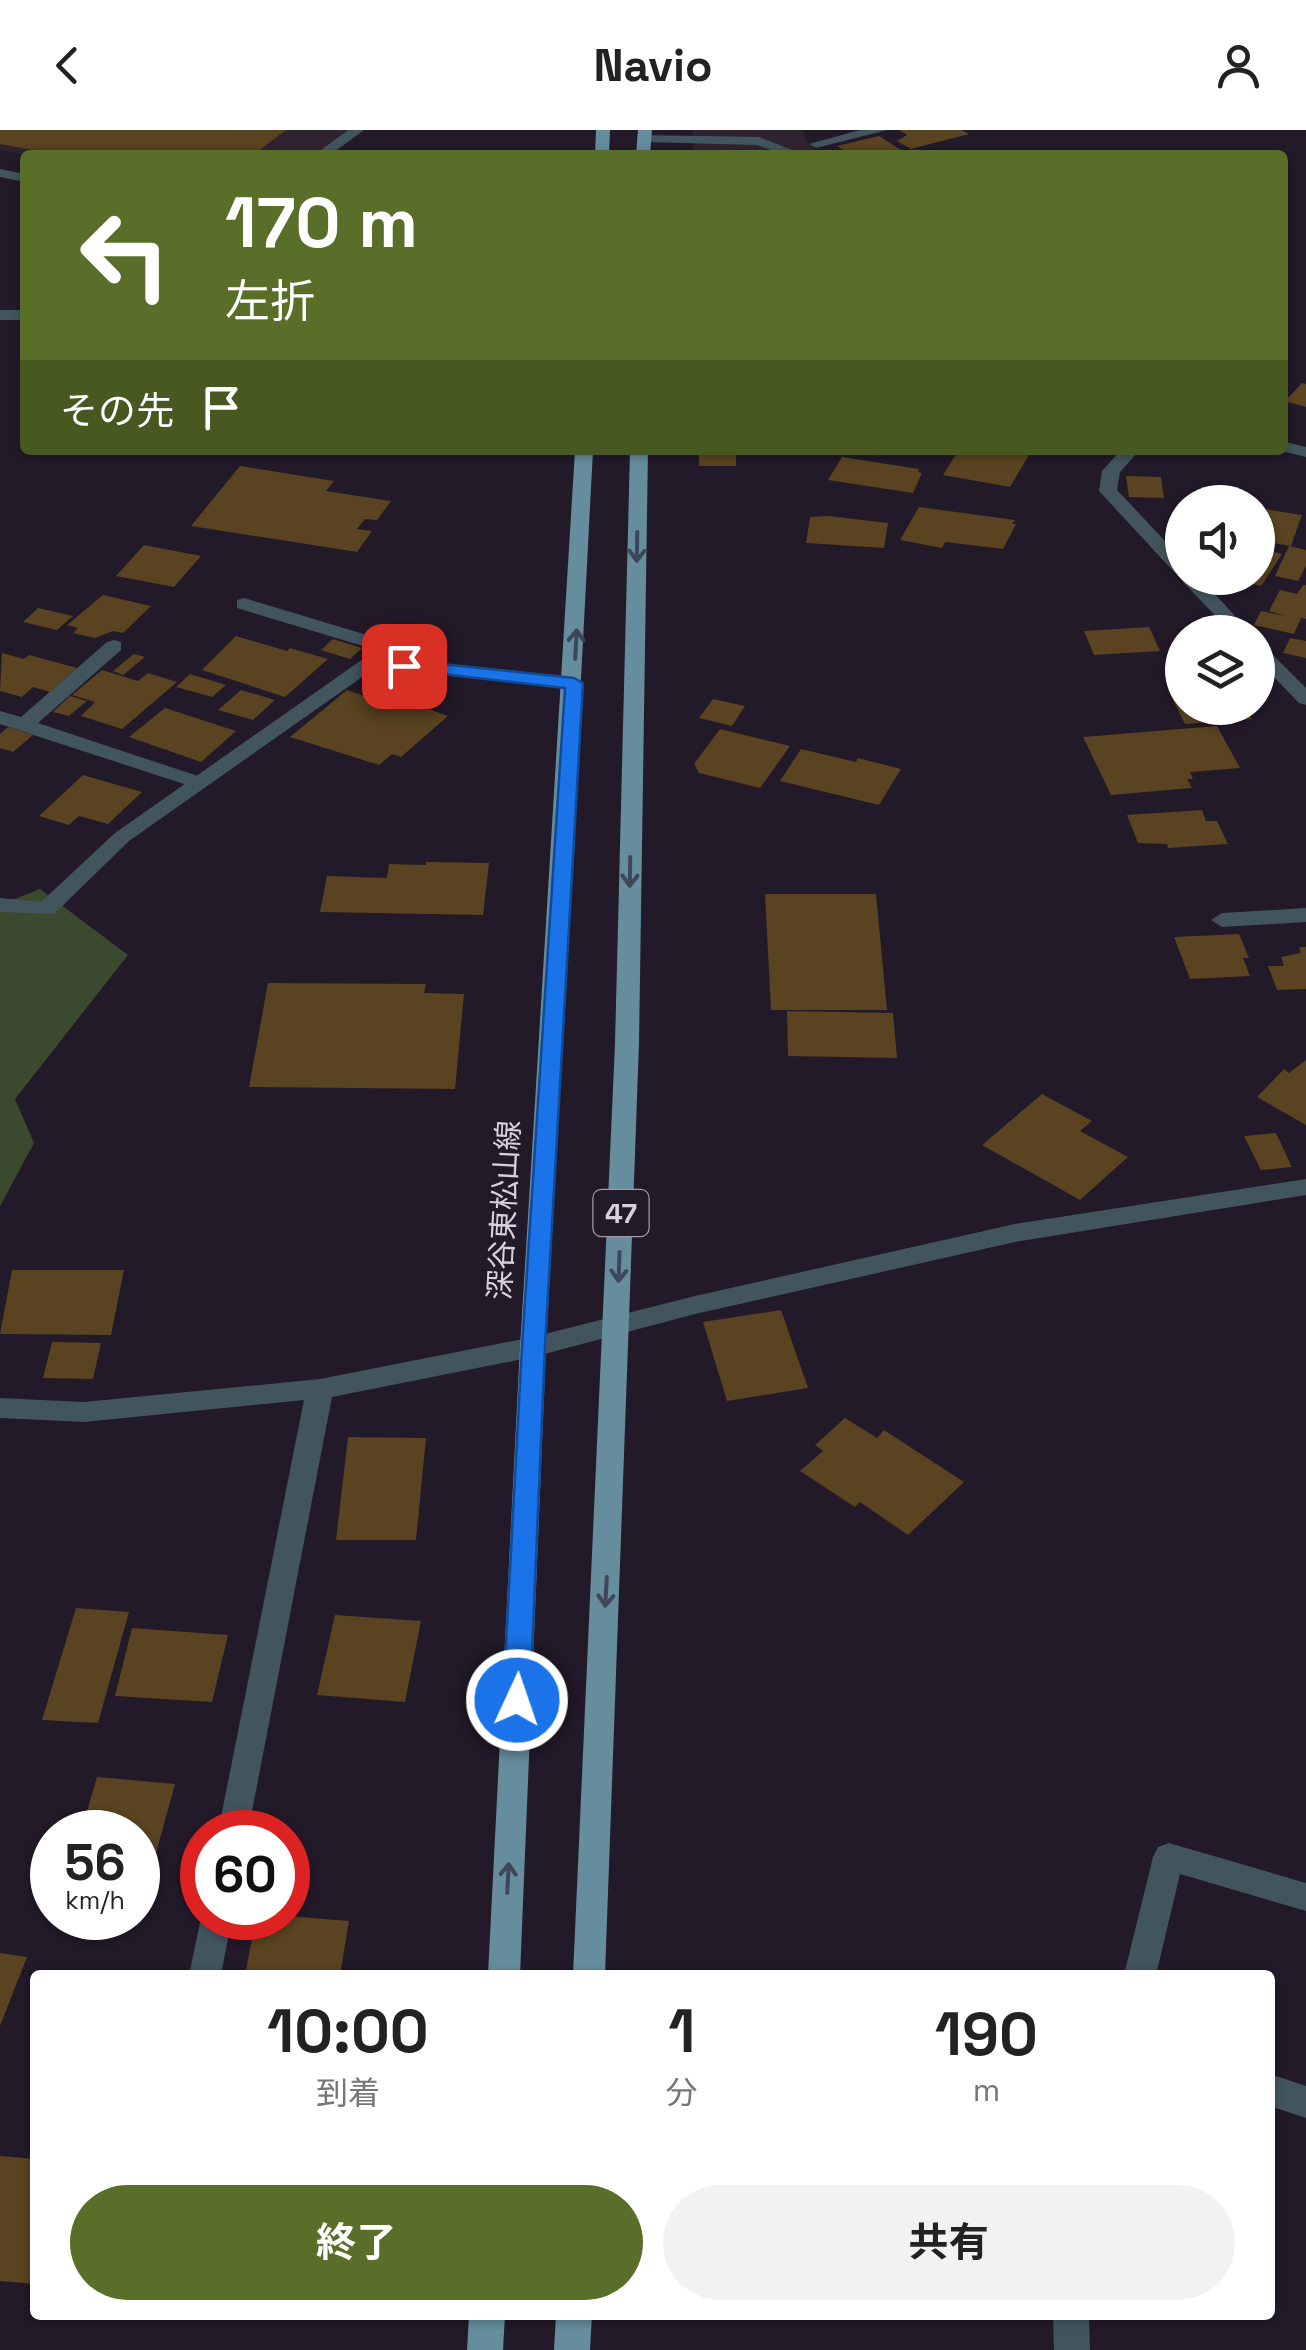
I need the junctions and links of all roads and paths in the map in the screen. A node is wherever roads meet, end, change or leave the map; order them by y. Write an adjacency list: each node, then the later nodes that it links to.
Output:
1 (357, 130): 5 (street)
2 (880, 130): 4 (street)
3 (644, 134): 6 (street)
4 (817, 143)
5 (328, 150)
6 (785, 150)
7 (584, 455): 17 (main road, 深谷東松山線, one-way to 7)
8 (639, 455): 26 (main road, 47, one-way to 26)
9 (1125, 455): 10 (street)
10 (1165, 551)
11 (1206, 595): 13 (street)
12 (244, 604): 15 (street)
13 (1224, 615)
14 (114, 646): 20 (street)
15 (371, 662): 17 (street); 21 (street)
16 (1275, 668): 18 (street)
17 (574, 683): 27 (main road, 深谷東松山線)
18 (1306, 699)
19 (0, 717): 20 (street)
20 (24, 725): 21 (street)
21 (197, 782): 22 (street)
22 (0, 905)
23 (1306, 915): 24 (street)
24 (1222, 920)
25 (1306, 1187): 26 (street)
26 (617, 1326): 27 (street); 35 (main road, 47, one-way to 35)
27 (534, 1347): 28 (street); 34 (main road, 深谷東松山線, one-way to 27)
28 (320, 1389): 29 (street); 30 (street)
29 (0, 1408)
30 (237, 1810)
31 (1306, 1897): 36 (street)
32 (212, 1940): 33 (street)
33 (206, 1970)
34 (504, 1970)
35 (589, 1970)
36 (1141, 1970)
37 (1275, 2092): 38 (street)
38 (1306, 2102)
39 (487, 2320): 42 (main road)
40 (574, 2320): 43 (main road)
41 (1071, 2320): 44 (street)
42 (484, 2350)
43 (572, 2350)
44 (1072, 2350)

